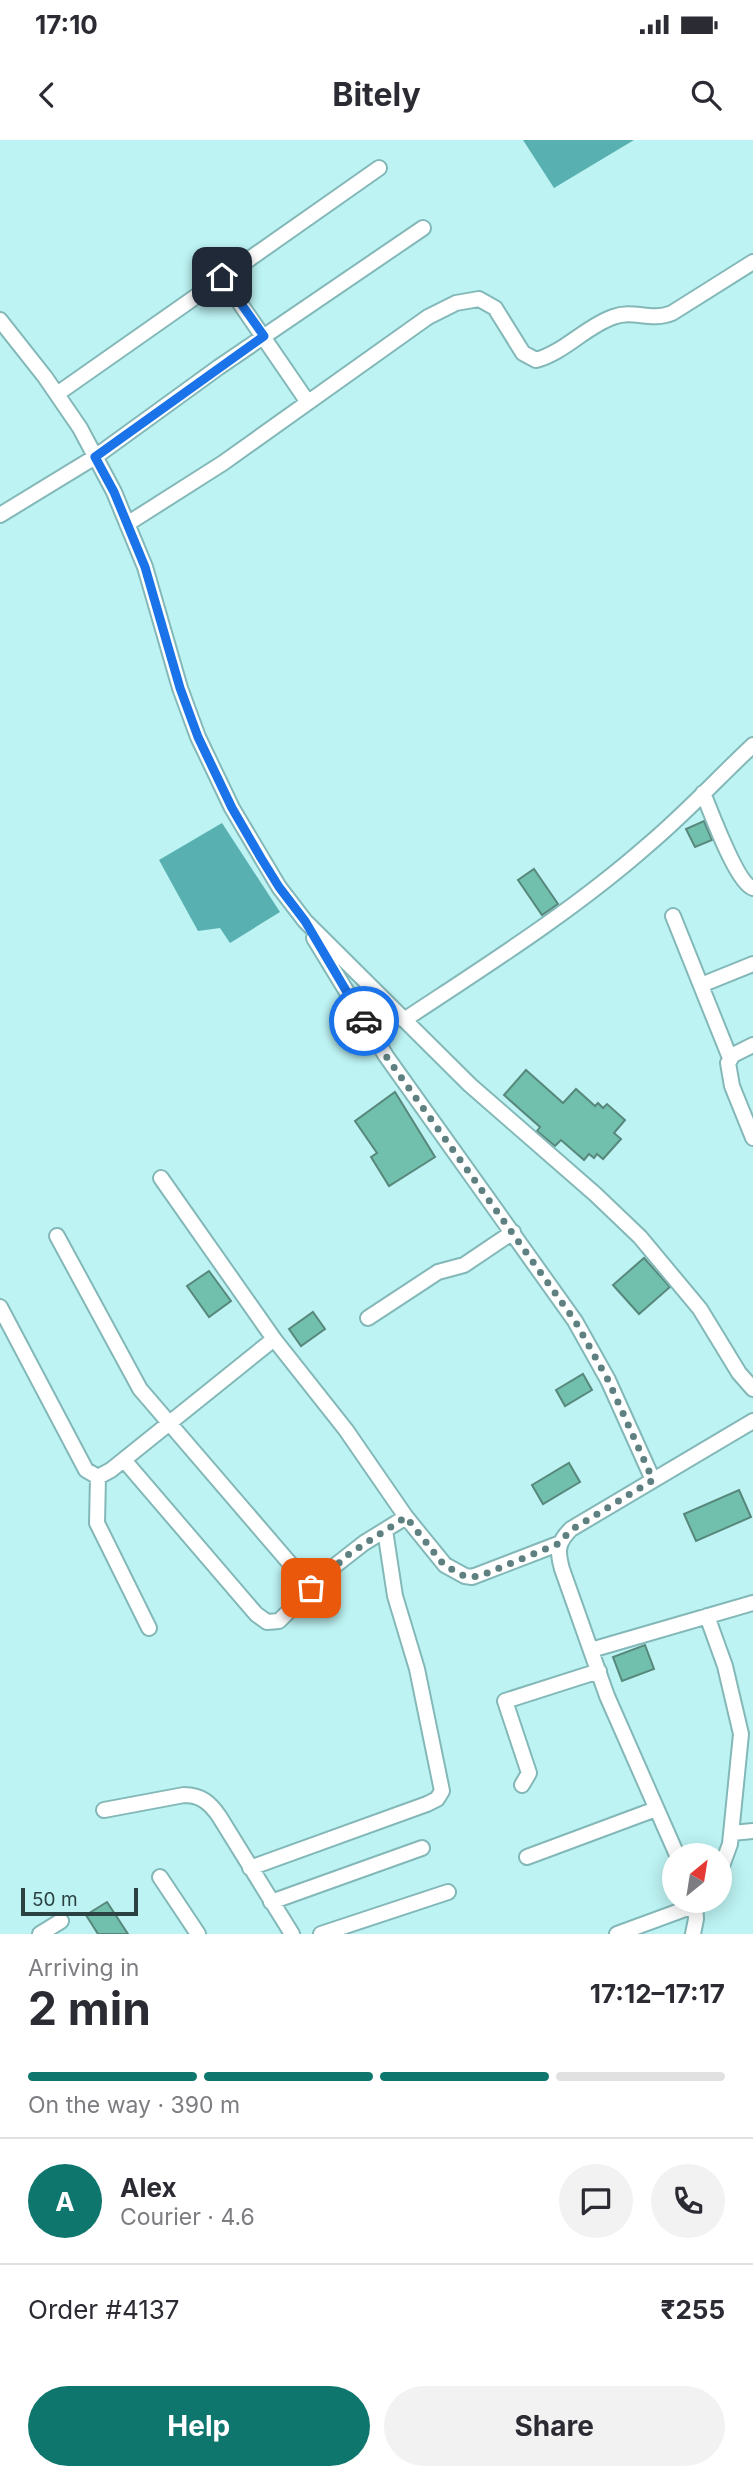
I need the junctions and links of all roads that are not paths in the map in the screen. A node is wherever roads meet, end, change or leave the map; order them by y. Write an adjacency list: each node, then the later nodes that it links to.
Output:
1 (379, 169): 4 (street)
2 (423, 228): 6 (street)
3 (753, 262): 8 (street)
4 (222, 277): 6 (street); 7 (street)
5 (0, 320): 7 (street)
6 (264, 336): 8 (street); 9 (street)
7 (57, 394): 9 (street)
8 (307, 401): 11 (street)
9 (95, 457): 10 (street); 11 (street)
10 (0, 515)
11 (127, 524): 16 (street)
12 (753, 745): 13 (street)
13 (703, 793): 14 (street); 19 (street)
14 (753, 888)
15 (673, 916): 18 (street)
16 (305, 921): 19 (street); 24 (street)
17 (753, 964): 18 (street)
18 (701, 985): 21 (street)
19 (404, 1020): 29 (street)
20 (753, 1045): 21 (street)
21 (730, 1058): 22 (street)
22 (753, 1138)
23 (161, 1178): 28 (street)
24 (513, 1232): 27 (street); 34 (street)
25 (57, 1236): 30 (street)
26 (0, 1307): 33 (street)
27 (368, 1318)
28 (274, 1339): 30 (street); 35 (street)
29 (753, 1389)
30 (169, 1424): 32 (street); 38 (street)
31 (752, 1424): 34 (street)
32 (124, 1460): 33 (street); 38 (street)
33 (98, 1477): 41 (street)
34 (653, 1480): 37 (street)
35 (406, 1517): 36 (street); 37 (street)
36 (385, 1531): 38 (street); 53 (street)
37 (558, 1544): 42 (street)
38 (311, 1588)
39 (753, 1603): 40 (street)
40 (707, 1616): 42 (street); 48 (street)
41 (149, 1628)
42 (591, 1650): 43 (street)
43 (599, 1671): 44 (street); 45 (street)
44 (522, 1785)
45 (656, 1809): 49 (street); 52 (street)
46 (104, 1810): 53 (street)
47 (753, 1831): 48 (street)
48 (732, 1833): 50 (street)
49 (672, 1843)
50 (730, 1843)
51 (422, 1848): 56 (street)
52 (527, 1857)
53 (250, 1868): 56 (street)
54 (160, 1877): 61 (street)
55 (448, 1892): 63 (street)
56 (271, 1902): 62 (street)
57 (670, 1913): 64 (street)
58 (696, 1913): 65 (street)
59 (61, 1921): 60 (street)
60 (40, 1934)
61 (198, 1934)
62 (292, 1934)
63 (321, 1934)
64 (617, 1934)
65 (693, 1934)

